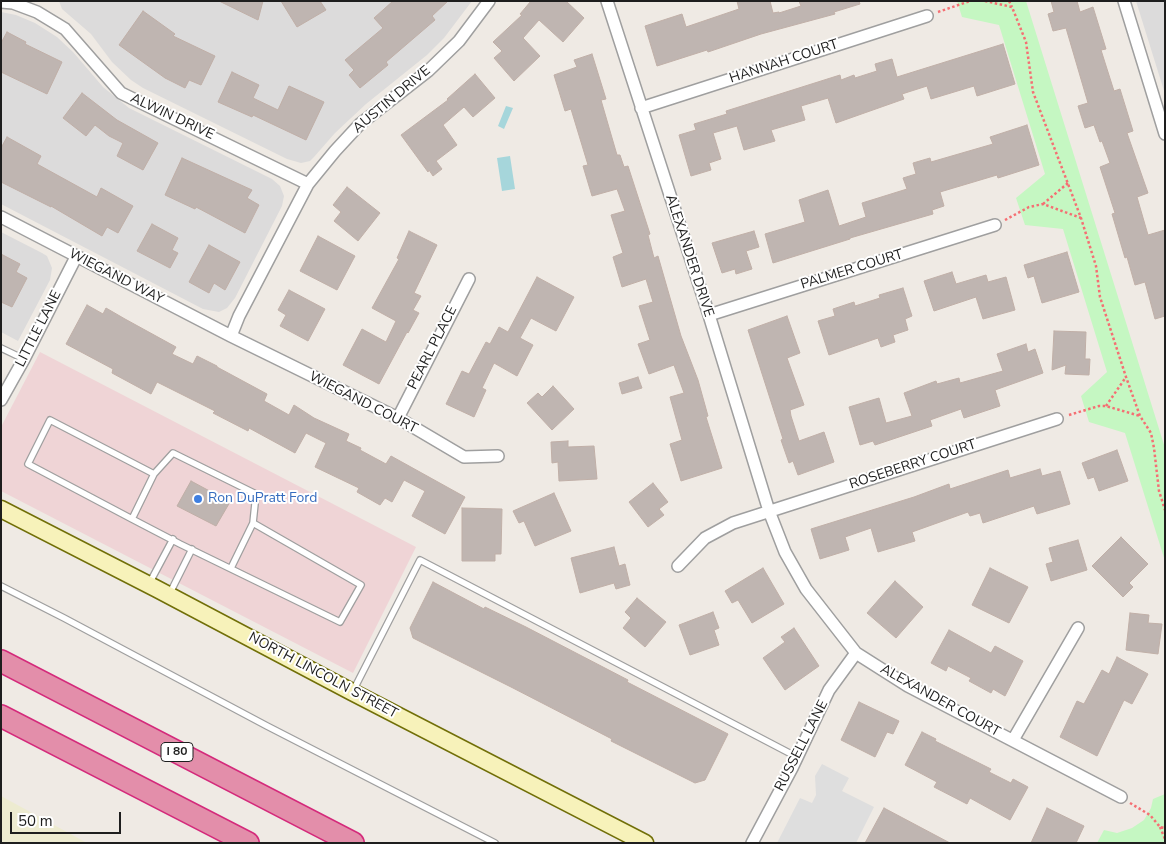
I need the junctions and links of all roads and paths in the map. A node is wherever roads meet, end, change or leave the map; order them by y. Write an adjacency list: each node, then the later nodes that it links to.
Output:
1 (489, 1): 14 (street, AUSTIN DRIVE)
2 (607, 1): 11 (street, ALEXANDER DRIVE)
3 (970, 1): 10 (path)
4 (985, 1): 9 (path)
5 (1010, 1): 9 (path)
6 (1124, 1): 12 (street)
7 (1, 2): 8 (street, ALWIN DRIVE)
8 (39, 6): 14 (street, ALWIN DRIVE)
9 (1012, 7): 13 (path)
10 (927, 16): 11 (street, HANNAH COURT)
11 (641, 108): 21 (street, ALEXANDER DRIVE)
12 (1165, 134)
13 (1068, 183): 15 (path); 17 (path)
14 (308, 184): 22 (street, AUSTIN DRIVE)
15 (1043, 204): 17 (path); 18 (path)
16 (1, 218): 19 (street, WIEGAND WAY)
17 (1081, 218): 25 (path)
18 (995, 225): 21 (street, PALMER COURT)
19 (76, 257): 22 (street, WIEGAND WAY); 24 (street, LITTLE LANE)
20 (469, 279): 29 (street, PEARL PLACE)
21 (709, 315): 35 (street, ALEXANDER DRIVE)
22 (231, 336): 29 (street, WIEGAND COURT)
23 (1, 348): 24 (lane)
24 (24, 359): 26 (street, LITTLE LANE)
25 (1126, 377): 27 (path); 28 (path)
26 (2, 398)
27 (1106, 406): 28 (path); 30 (path)
28 (1140, 416): 34 (path)
29 (398, 418): 31 (street, WIEGAND COURT)
30 (1057, 419): 35 (street, ROSEBERRY COURT)
31 (498, 456)
32 (154, 474): 36 (lane); 36 (lane); 37 (lane)
33 (1, 509): 42 (street, NORTH LINCOLN STREET)
34 (1165, 510)
35 (769, 511): 40 (street, ROSEBERRY COURT); 46 (street, ALEXANDER COURT)
36 (132, 518): 38 (lane)
37 (253, 523): 41 (lane); 41 (lane)
38 (173, 539): 39 (lane); 42 (lane)
39 (192, 549): 41 (lane); 44 (lane)
40 (678, 566)
41 (231, 568)
42 (149, 585): 44 (street, NORTH LINCOLN STREET)
43 (1, 586): 58 (lane)
44 (169, 595): 48 (street, NORTH LINCOLN STREET)
45 (1078, 628): 50 (street)
46 (856, 652): 50 (street, ALEXANDER COURT); 51 (street, RUSSELL LANE)
47 (1, 661): 57 (highway, I 80)
48 (352, 692): 51 (lane); 59 (street, NORTH LINCOLN STREET)
49 (1, 716): 56 (highway)
50 (1013, 740): 52 (street, ALEXANDER COURT)
51 (797, 757): 60 (street, RUSSELL LANE)
52 (1121, 797): 53 (path)
53 (1160, 827): 54 (path); 55 (path)
54 (1165, 828)
55 (1165, 838)
56 (248, 843)
57 (354, 843)
58 (495, 843)
59 (645, 843)
60 (752, 843)

